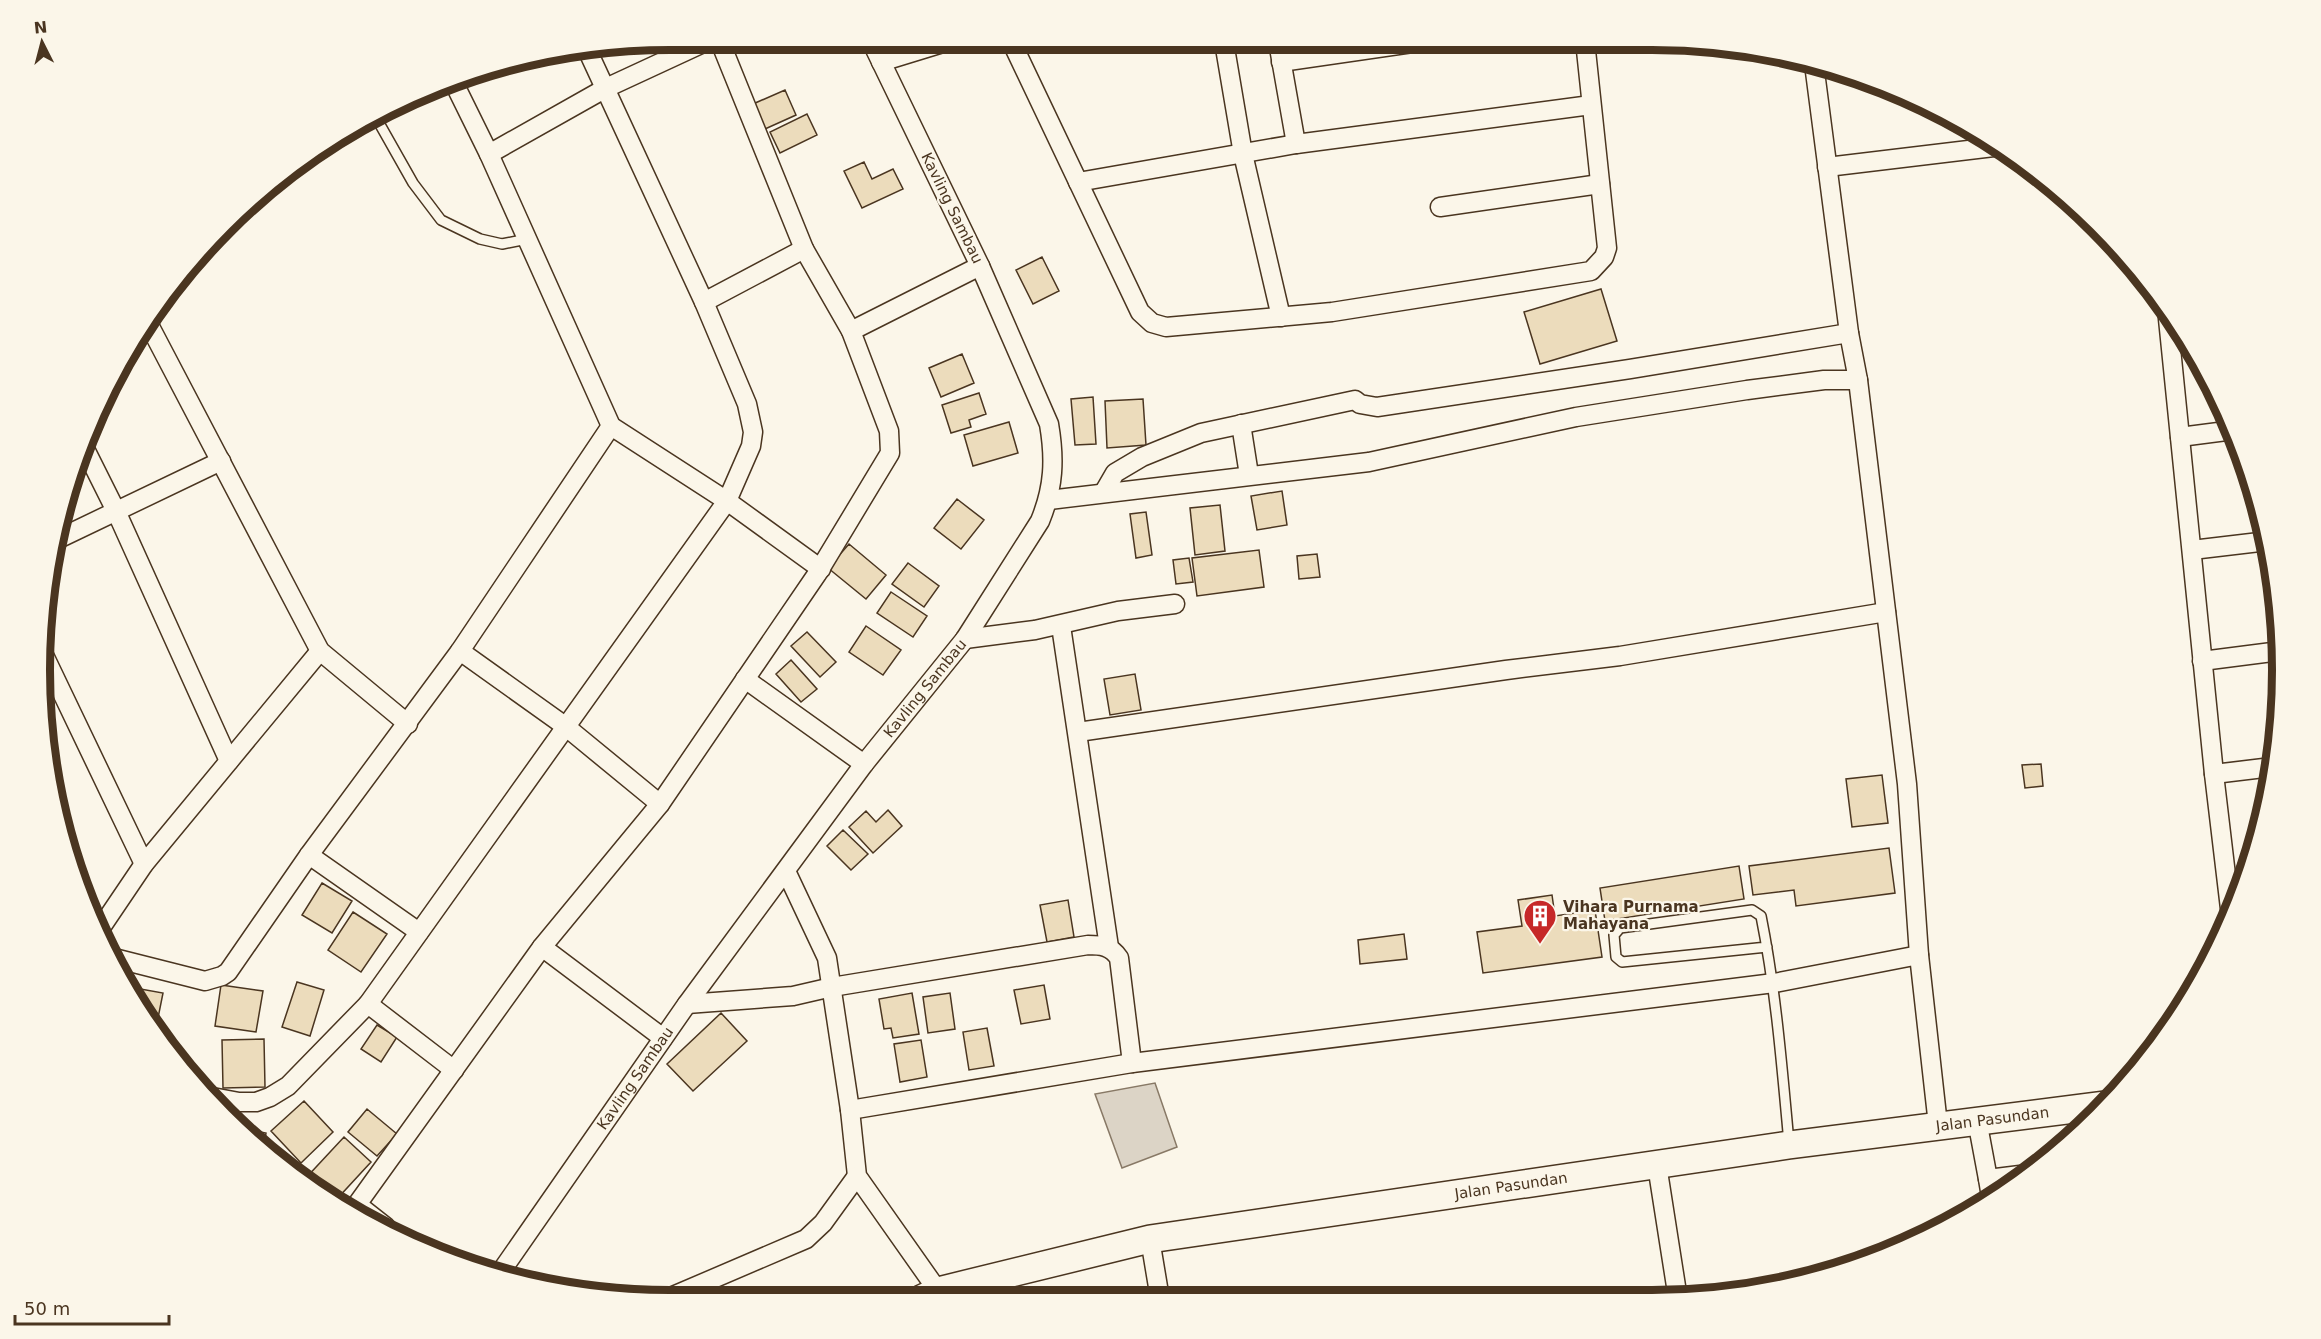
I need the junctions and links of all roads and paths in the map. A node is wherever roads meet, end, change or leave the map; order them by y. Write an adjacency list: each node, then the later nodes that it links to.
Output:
1 (688, 50): 15 (street)
2 (723, 50): 27 (street)
3 (875, 50): 11 (street, Kavling Sambau)
4 (920, 50): 11 (street)
5 (1015, 50): 23 (street)
6 (1225, 50): 20 (street)
7 (1279, 50): 12 (street)
8 (1367, 50): 12 (street)
9 (1586, 50): 16 (street)
10 (590, 55): 15 (street)
11 (880, 62): 28 (street, Kavling Sambau)
12 (1281, 63): 18 (street)
13 (1815, 72): 22 (street)
14 (456, 87): 21 (street)
15 (606, 88): 21 (street); 29 (street)
16 (1591, 105): 18 (street); 24 (street)
17 (379, 122): 26 (lane)
18 (1296, 144): 20 (street)
19 (1986, 148): 22 (street)
20 (1243, 153): 23 (street); 30 (street)
21 (489, 154): 26 (street)
22 (1827, 167): 33 (street)
23 (1078, 182): 30 (street)
24 (1600, 184): 25 (street); 30 (street)
25 (1440, 207)
26 (527, 239): 37 (street)
27 (804, 249): 29 (street); 32 (street)
28 (980, 266): 32 (street); 44 (street, Kavling Sambau)
29 (704, 302): 45 (street)
30 (1281, 317)
31 (151, 329): 41 (street)
32 (851, 331): 50 (street)
33 (1849, 333): 35 (street); 36 (street)
34 (2178, 344): 39 (street)
35 (1858, 380): 42 (street); 52 (street)
36 (1241, 424): 42 (street); 43 (street)
37 (611, 426): 45 (street); 56 (street)
38 (2224, 431): 39 (street)
39 (2180, 437): 49 (street)
40 (88, 455): 46 (street)
41 (221, 461): 46 (street); 55 (street)
42 (1249, 475): 43 (street)
43 (1104, 492): 44 (street)
44 (1049, 500): 54 (street, Kavling Sambau)
45 (727, 501): 50 (street); 62 (street)
46 (117, 511): 47 (street); 64 (street)
47 (64, 536)
48 (2258, 542): 49 (street)
49 (2192, 550): 58 (street)
50 (820, 568): 60 (street)
51 (1175, 604): 53 (street)
52 (1886, 612): 63 (street); 78 (street)
53 (1060, 626): 54 (street); 63 (street)
54 (965, 639): 65 (street, Kavling Sambau)
55 (320, 651): 61 (street); 64 (street)
56 (460, 651): 61 (street); 62 (street)
57 (2271, 652): 58 (street)
58 (2202, 661): 67 (street)
59 (50, 668): 70 (street)
60 (745, 679): 65 (street); 68 (street)
61 (408, 724): 69 (street)
62 (565, 726): 68 (street); 74 (street)
63 (1078, 732): 76 (street)
64 (229, 761): 70 (street)
65 (864, 764): 71 (street, Kavling Sambau)
66 (2263, 768): 67 (street)
67 (2214, 774): 72 (street)
68 (660, 804): 75 (street)
69 (309, 855): 74 (street); 79 (street)
70 (144, 864): 73 (street)
71 (786, 871): 81 (street); 83 (street, Kavling Sambau)
72 (2234, 883)
73 (104, 923)
74 (419, 932): 82 (street)
75 (542, 947): 84 (street); 86 (street)
76 (1109, 947): 81 (street); 85 (street)
77 (1767, 947): 77 (lane); 80 (lane)
78 (1919, 956): 80 (street); 91 (street)
79 (122, 960)
80 (1774, 983): 85 (street); 92 (lane)
81 (832, 987): 83 (street); 89 (street)
82 (368, 1004): 86 (street); 87 (street)
83 (687, 1004): 84 (street, Kavling Sambau)
84 (663, 1038): 98 (street, Kavling Sambau)
85 (1132, 1063): 89 (street)
86 (454, 1070): 96 (street)
87 (222, 1098)
88 (2091, 1107): 90 (street, Jalan Pasundan)
89 (850, 1110): 94 (street)
90 (1977, 1120): 91 (street, Jalan Pasundan); 95 (street)
91 (1938, 1125): 92 (street, Jalan Pasundan)
92 (1789, 1145): 93 (street, Jalan Pasundan)
93 (1657, 1165): 97 (street, Jalan Pasundan); 99 (street)
94 (857, 1176): 100 (street); 101 (street)
95 (1990, 1188)
96 (358, 1205)
97 (1150, 1239): 102 (street, Jalan Pasundan); 103 (street)
98 (504, 1267)
99 (1676, 1289)
100 (687, 1290)
101 (926, 1290)
102 (949, 1290)
103 (1158, 1290)

